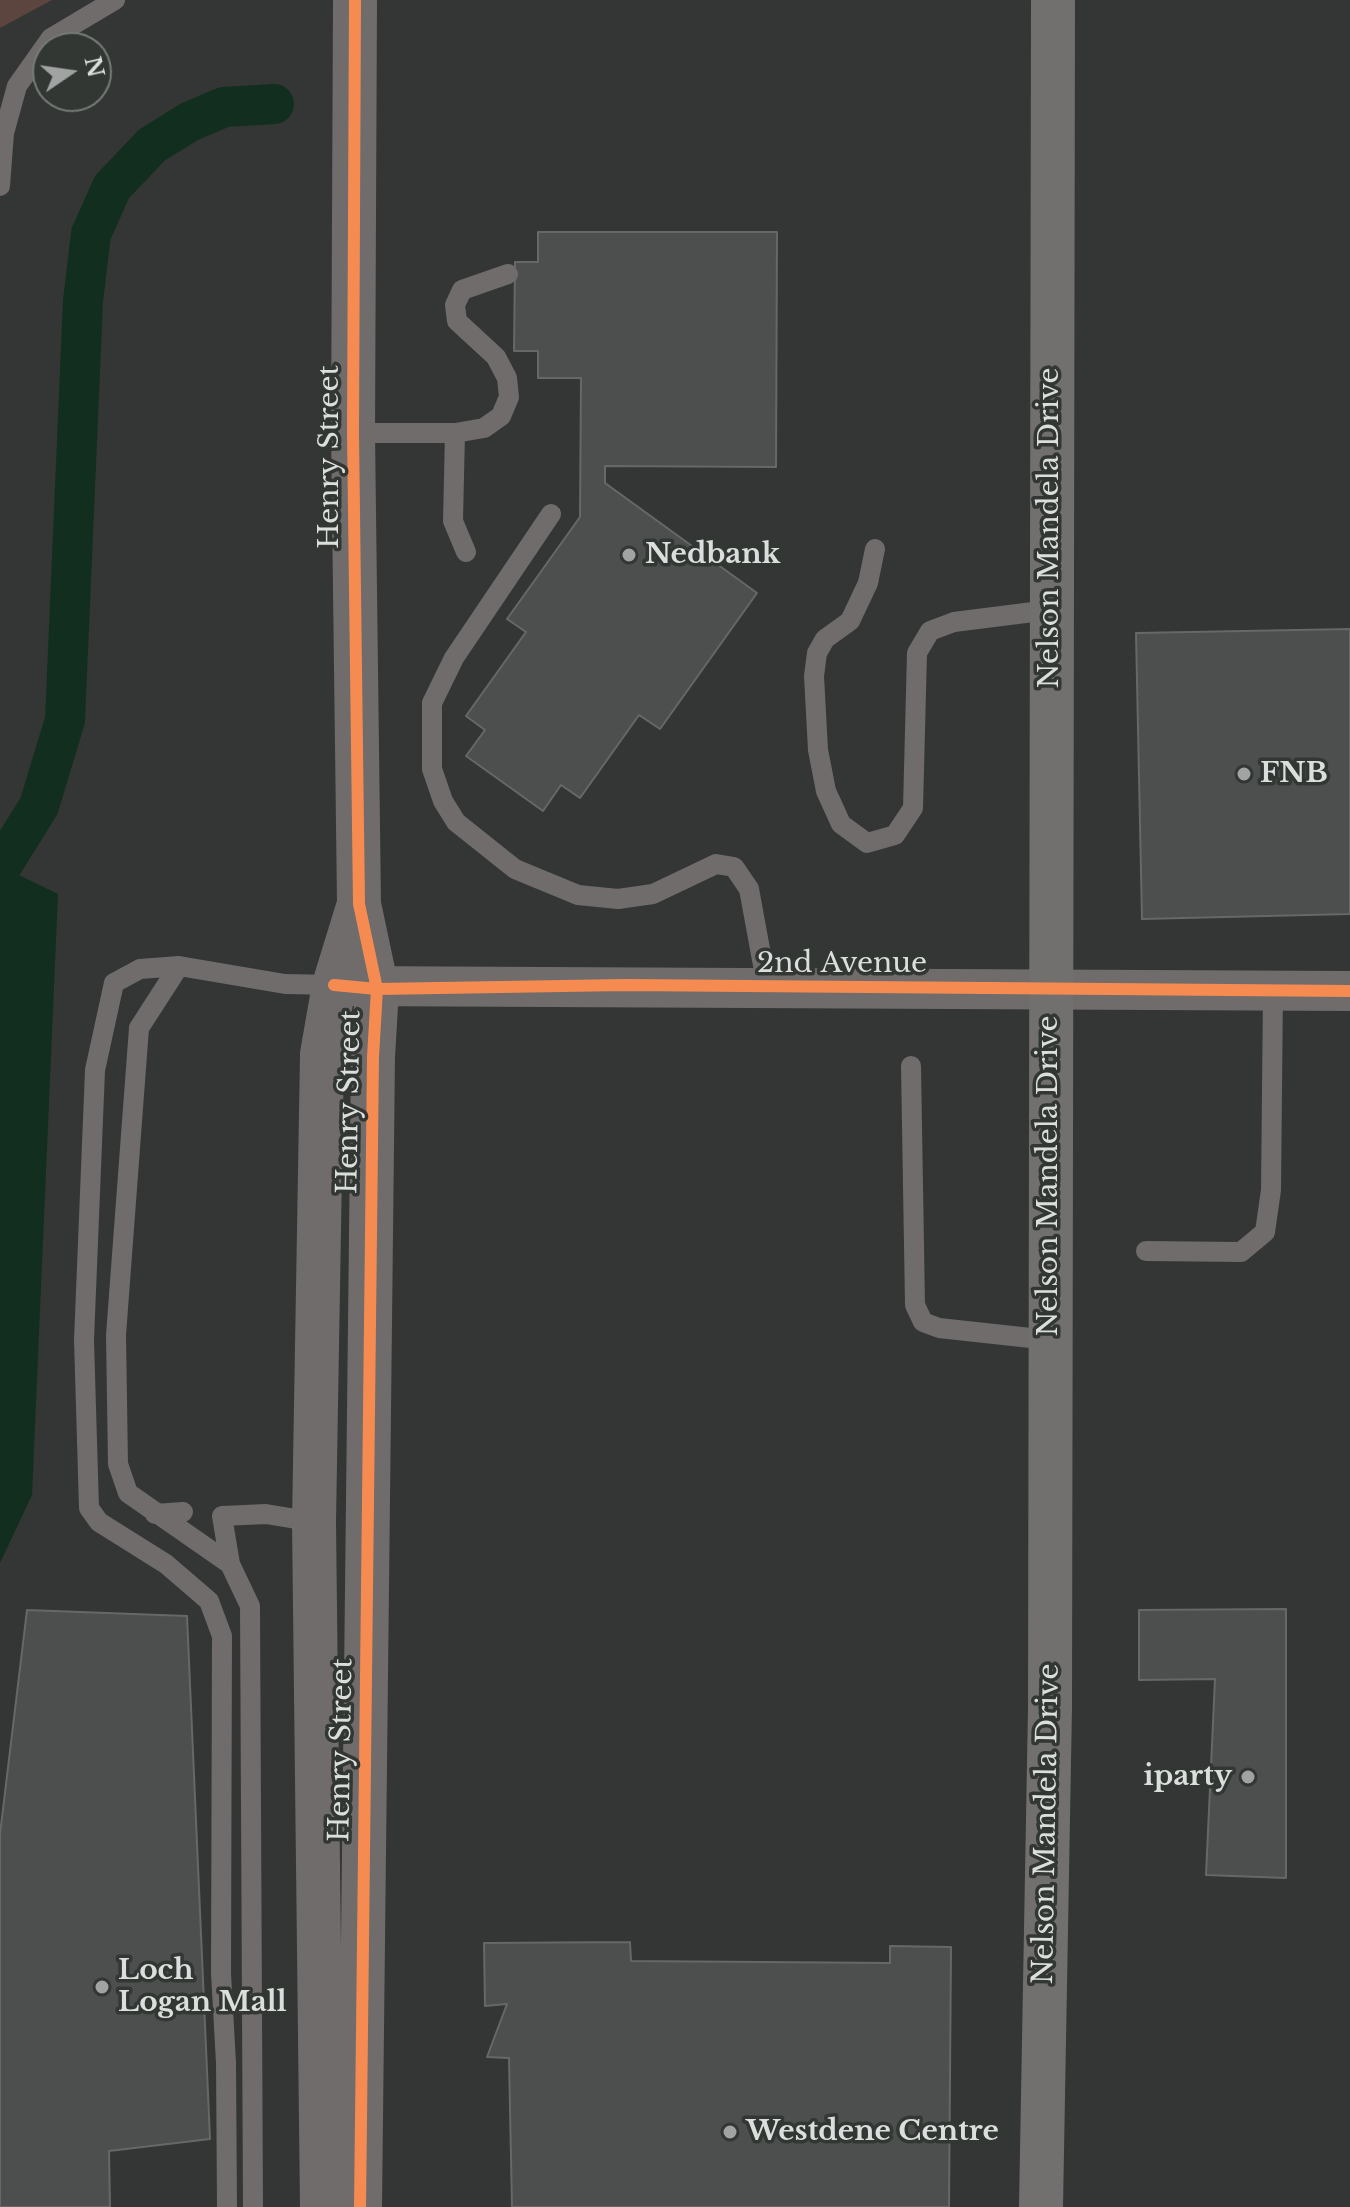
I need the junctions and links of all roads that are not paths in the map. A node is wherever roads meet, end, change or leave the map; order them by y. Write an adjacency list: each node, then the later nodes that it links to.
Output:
1 (115, 0): 4 (lane)
2 (355, 0): 6 (street, Henry Street)
3 (1053, 0): 11 (highway, Nelson Mandela Drive)
4 (0, 186)
5 (508, 274): 7 (lane)
6 (353, 433): 7 (lane); 12 (street, Henry Street)
7 (455, 433): 10 (lane)
8 (551, 514): 15 (lane)
9 (875, 549): 11 (lane)
10 (466, 552)
11 (1049, 610): 17 (highway, Nelson Mandela Drive)
12 (359, 904): 14 (street, Henry Street); 16 (street, Henry Street)
13 (179, 966): 14 (lane); 24 (lane); 27 (lane)
14 (334, 985): 16 (street, 2nd Avenue); 25 (street, Henry Street)
15 (767, 987): 16 (street, 2nd Avenue); 17 (street, 2nd Avenue)
16 (377, 989): 30 (street, Henry Street)
17 (1050, 989): 18 (street, 2nd Avenue); 22 (highway, Nelson Mandela Drive)
18 (1273, 990): 19 (street, 2nd Avenue); 21 (lane)
19 (1350, 991)
20 (911, 1066): 22 (lane)
21 (1146, 1251)
22 (1049, 1340): 31 (highway, Nelson Mandela Drive)
23 (183, 1512): 24 (lane)
24 (155, 1514): 26 (lane)
25 (314, 1522): 26 (lane); 29 (street, Henry Street)
26 (230, 1564): 28 (lane)
27 (227, 2207)
28 (253, 2207)
29 (322, 2207)
30 (360, 2207)
31 (1041, 2207)

